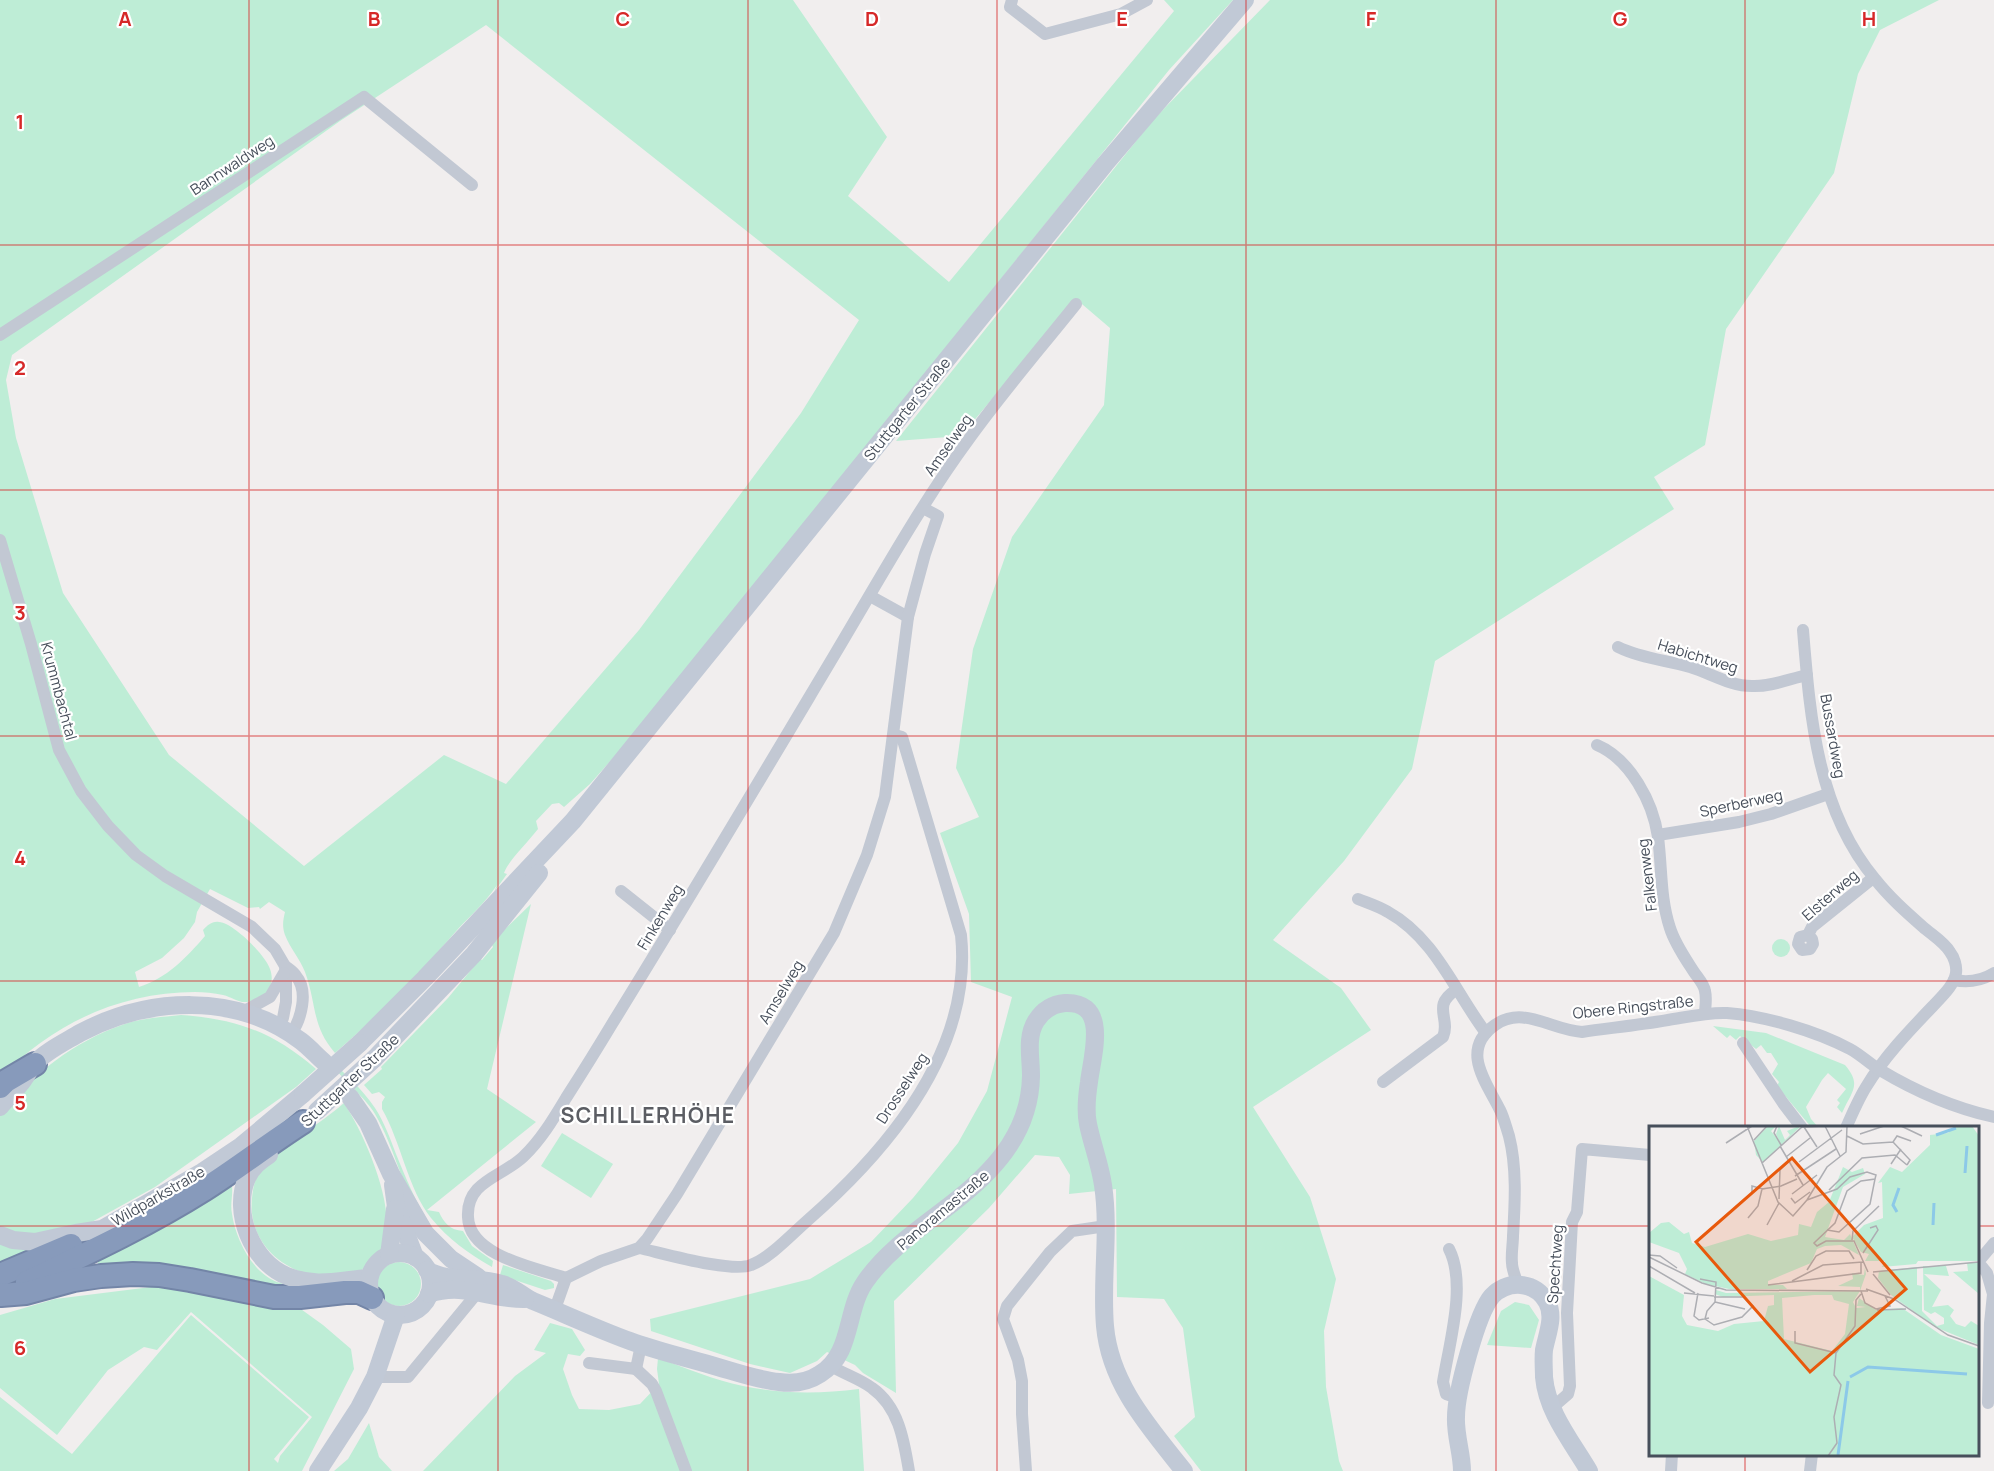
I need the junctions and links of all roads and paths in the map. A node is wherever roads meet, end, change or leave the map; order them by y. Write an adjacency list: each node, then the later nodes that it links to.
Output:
1 (1148, 0): 3 (street)
2 (1245, 0): 23 (main road, Stuttgarter Straße)
3 (1011, 4)
4 (472, 185): 6 (street, Bannwaldweg)
5 (1076, 304): 7 (street, Amselweg)
6 (0, 335)
7 (923, 508): 9 (street, Finkenweg); 10 (street, Amselweg)
8 (0, 540): 24 (street, Krummbachtal)
9 (870, 596): 10 (street); 21 (street, Finkenweg)
10 (908, 617): 14 (street, Amselweg)
11 (1803, 630): 13 (street, Bussardweg)
12 (1618, 647): 13 (street, Habichtweg)
13 (1807, 675): 16 (street, Bussardweg)
14 (894, 735): 52 (street, Amselweg); 52 (street, Drosselweg)
15 (1597, 745): 17 (street, Falkenweg)
16 (1828, 794): 17 (street, Sperberweg); 18 (street, Bussardweg)
17 (1658, 835): 29 (street, Falkenweg)
18 (1874, 878): 22 (street, Elsterweg); 26 (street, Bussardweg)
19 (621, 891): 21 (street)
20 (1358, 899): 27 (street)
21 (670, 930): 58 (street, Finkenweg)
22 (1808, 935)
23 (473, 941): 38 (main road, Stuttgarter Straße, bridge); 41 (main road, Stuttgarter Straße, bridge)
24 (285, 966): 28 (street); 30 (street)
25 (1994, 973): 26 (street)
26 (1954, 980): 35 (street)
27 (1456, 990): 31 (street); 36 (street)
28 (241, 1013): 30 (main road); 34 (main road)
29 (1705, 1014): 31 (street, Obere Ringstraße); 35 (street, Obere Ringstraße)
30 (285, 1031): 33 (main road)
31 (1486, 1033): 60 (street)
32 (1743, 1043): 43 (street)
33 (324, 1062)
34 (35, 1064): 37 (highway); 40 (main road)
35 (1879, 1069): 42 (street, Obere Ringstraße); 44 (street)
36 (1383, 1082)
37 (0, 1087)
38 (303, 1094): 49 (main road, Wildparkstraße)
39 (350, 1097): 46 (main road)
40 (0, 1107)
41 (310, 1117): 61 (highway, Wildparkstraße); 62 (main road, Stuttgarter Straße)
42 (1994, 1117)
43 (1800, 1126)
44 (1847, 1126)
45 (1649, 1155): 74 (street, Spechtweg)
46 (391, 1174): 47 (main road); 59 (main road)
47 (396, 1207): 54 (main road); 56 (main road)
48 (1106, 1220): 69 (main road, Panoramastraße); 80 (street); 81 (main road, Panoramastraße)
49 (102, 1229): 50 (main road); 61 (highway, Wildparkstraße)
50 (0, 1235)
51 (1994, 1242): 55 (street)
52 (639, 1248): 58 (street)
53 (1449, 1249): 72 (street)
54 (389, 1255): 56 (main road); 62 (main road)
55 (1979, 1260)
56 (421, 1264): 59 (main road); 63 (main road)
57 (1979, 1264): 64 (street)
58 (566, 1278): 65 (street)
59 (479, 1285): 63 (main road); 65 (main road); 71 (street)
60 (1518, 1285): 72 (main road); 74 (main road)
61 (0, 1288): 62 (highway)
62 (370, 1288): 66 (main road)
63 (429, 1294): 66 (main road)
64 (1993, 1295): 73 (street)
65 (555, 1309): 67 (main road)
66 (396, 1315): 71 (main road)
67 (641, 1345): 69 (main road); 70 (street)
68 (589, 1363): 70 (street)
69 (831, 1366): 79 (street)
70 (636, 1369): 78 (street)
71 (375, 1377): 77 (main road)
72 (1458, 1398): 82 (main road)
73 (1987, 1403)
74 (1553, 1407): 83 (main road)
75 (1672, 1456): 84 (street)
76 (1812, 1456): 85 (street)
77 (318, 1471)
78 (686, 1471)
79 (909, 1471)
80 (1026, 1471)
81 (1184, 1471)
82 (1462, 1471)
83 (1589, 1471)
84 (1671, 1471)
85 (1810, 1471)

